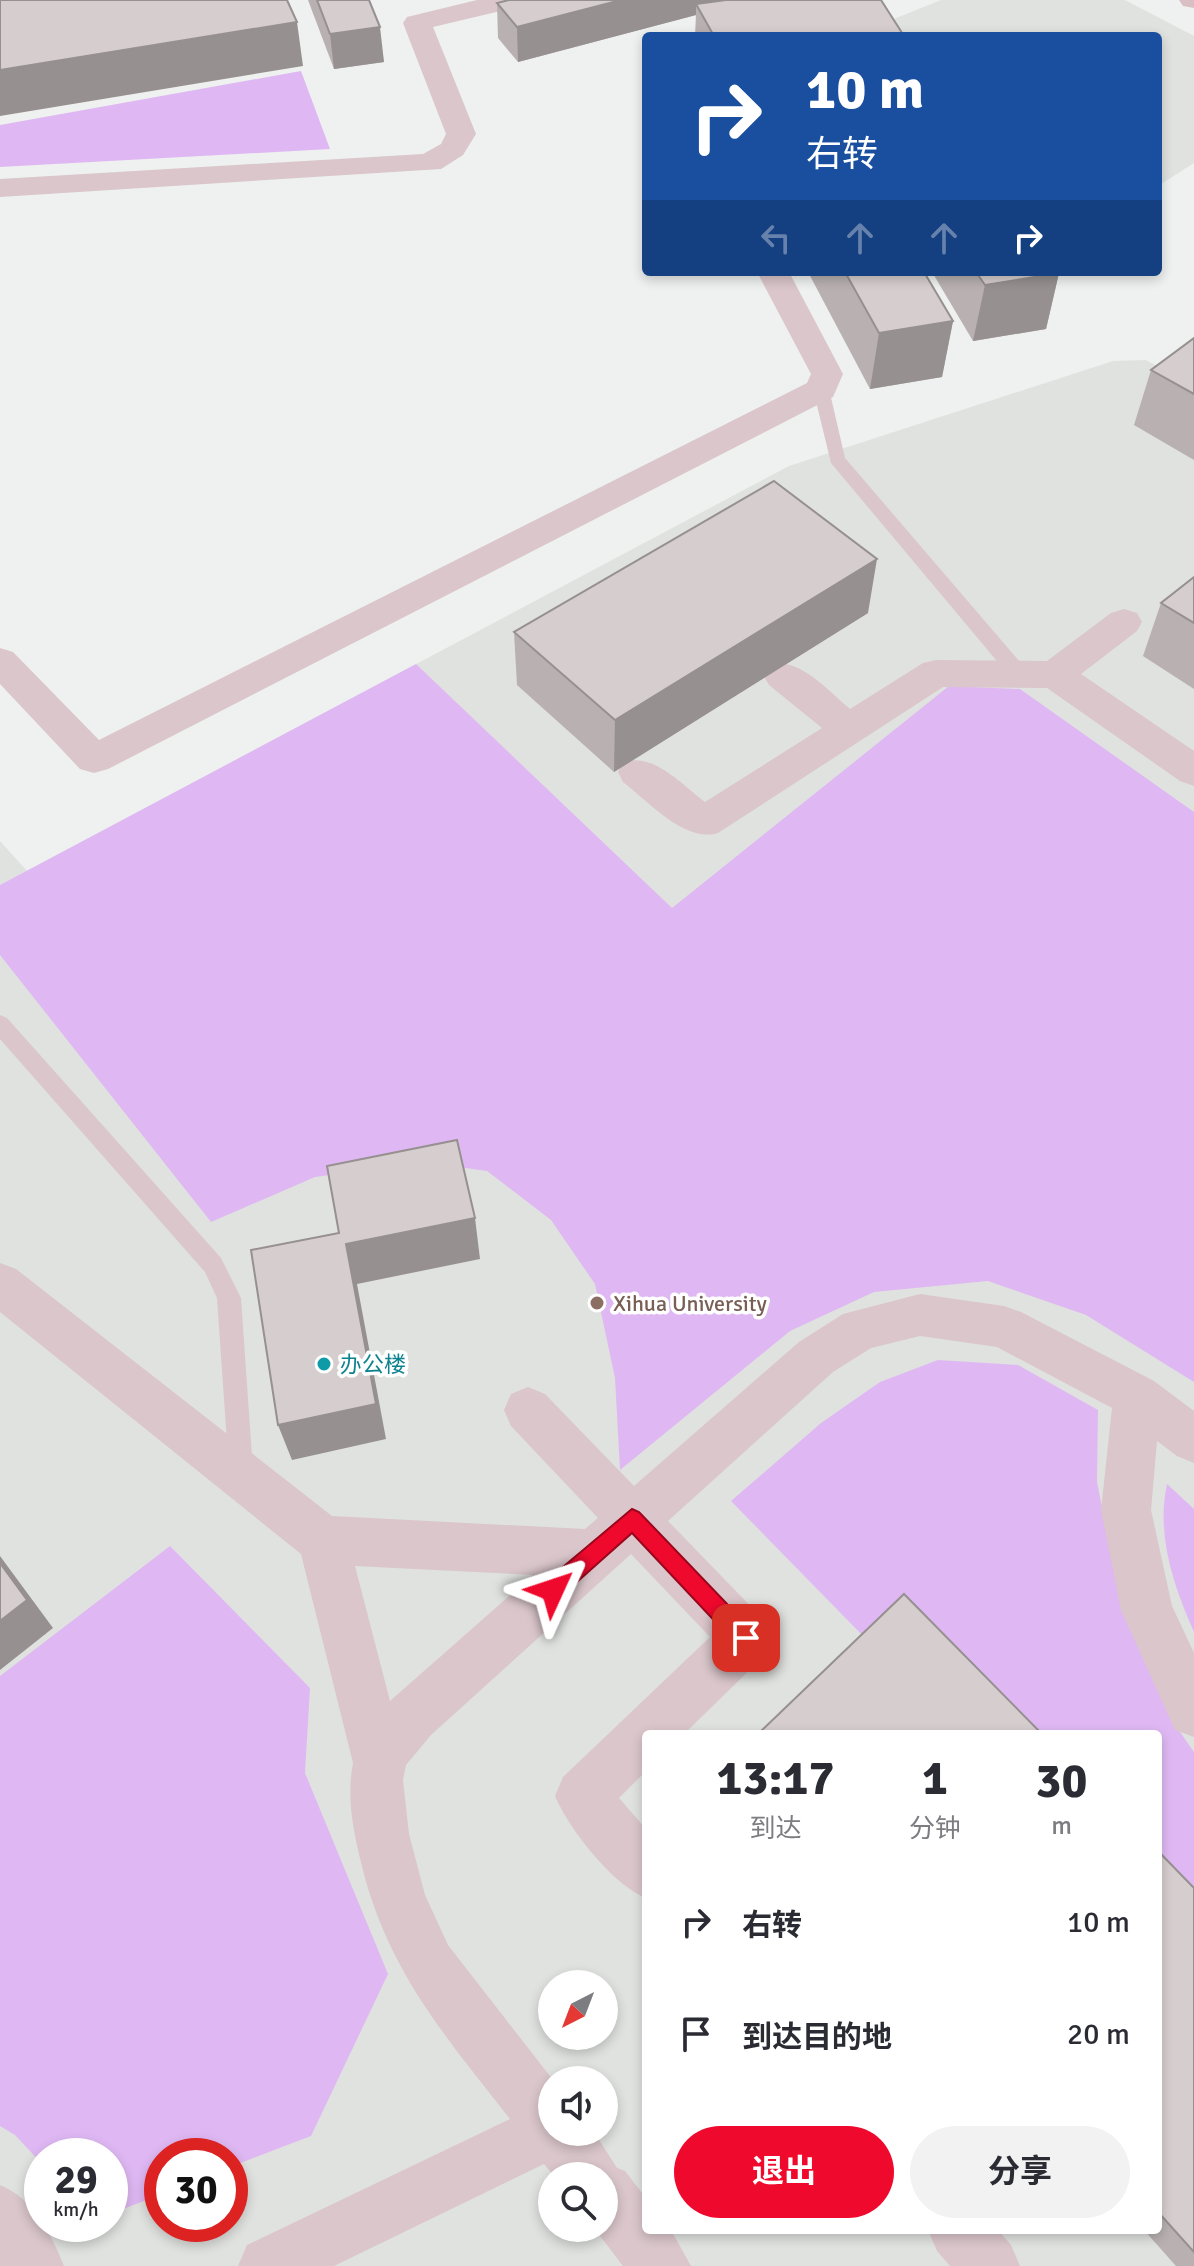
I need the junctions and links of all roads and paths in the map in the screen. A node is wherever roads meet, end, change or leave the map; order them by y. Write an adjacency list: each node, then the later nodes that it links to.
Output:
1 (511, 0): 2 (street)
2 (0, 188)
3 (775, 276): 4 (street)
4 (821, 389): 6 (street); 7 (lane)
5 (1124, 622): 7 (street)
6 (0, 661)
7 (1037, 674): 9 (street); 10 (street)
8 (782, 675): 9 (street)
9 (849, 729): 11 (street)
10 (1194, 771)
11 (637, 772)
12 (0, 1024): 17 (lane)
13 (0, 1284): 17 (street)
14 (1137, 1397): 16 (street); 18 (street); 21 (street)
15 (528, 1410): 18 (street)
16 (1194, 1440)
17 (242, 1476): 19 (street)
18 (632, 1519): 20 (street); 22 (street)
19 (323, 1540): 20 (street); 24 (street)
20 (593, 1554): 24 (street)
21 (1194, 1711)
22 (650, 1730)
23 (642, 1738): 25 (street)
24 (379, 1762): 26 (street)
25 (642, 1866)
26 (538, 2108)
27 (538, 2137): 33 (street)
28 (567, 2146): 29 (street)
29 (580, 2162)
30 (618, 2210): 34 (street)
31 (0, 2215): 32 (street)
32 (34, 2266)
33 (268, 2266)
34 (661, 2266)

